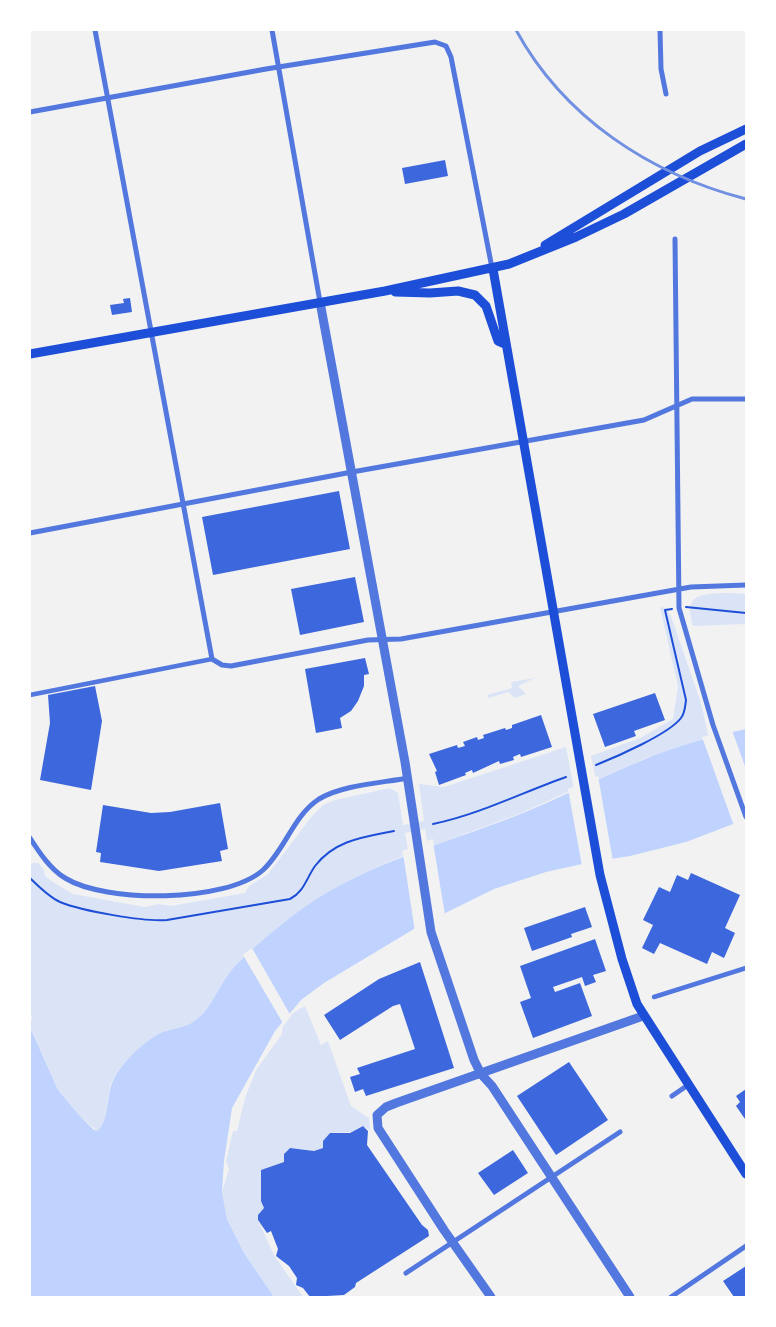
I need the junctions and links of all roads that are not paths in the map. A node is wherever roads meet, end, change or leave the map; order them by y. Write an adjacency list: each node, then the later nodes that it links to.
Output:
1 (95, 30): 6 (street)
2 (272, 30): 4 (street)
3 (660, 30): 5 (street)
4 (279, 67): 6 (street); 12 (street); 14 (street)
5 (666, 94)
6 (108, 98): 7 (street); 15 (street)
7 (30, 112)
8 (746, 129): 11 (main road)
9 (746, 144): 11 (main road)
10 (675, 239): 19 (street)
11 (521, 260): 12 (main road)
12 (492, 269): 13 (main road); 16 (main road)
13 (385, 291): 14 (main road); 16 (main road)
14 (320, 302): 15 (main road); 21 (street)
15 (151, 332): 17 (main road); 22 (street)
16 (506, 344): 20 (main road)
17 (30, 354)
18 (746, 399): 19 (street)
19 (677, 407): 20 (street); 25 (street)
20 (523, 442): 21 (street); 26 (main road)
21 (352, 472): 22 (street); 27 (street)
22 (182, 504): 23 (street); 28 (street)
23 (30, 533)
24 (746, 585): 25 (street)
25 (678, 590): 26 (street); 31 (street)
26 (553, 613): 27 (street); 35 (main road)
27 (382, 639): 28 (street); 30 (street)
28 (212, 659): 29 (street)
29 (30, 695)
30 (408, 778): 32 (street); 36 (street)
31 (746, 818)
32 (30, 838)
33 (746, 968): 34 (street)
34 (654, 997)
35 (643, 1016): 36 (street); 37 (main road)
36 (481, 1074): 41 (street); 42 (street)
37 (688, 1085): 38 (street); 40 (main road)
38 (672, 1096)
39 (620, 1132): 41 (street)
40 (746, 1174)
41 (551, 1178): 42 (street); 46 (street)
42 (453, 1242): 44 (street); 45 (street)
43 (746, 1246): 47 (street)
44 (406, 1273)
45 (491, 1297)
46 (630, 1297)
47 (672, 1297)

